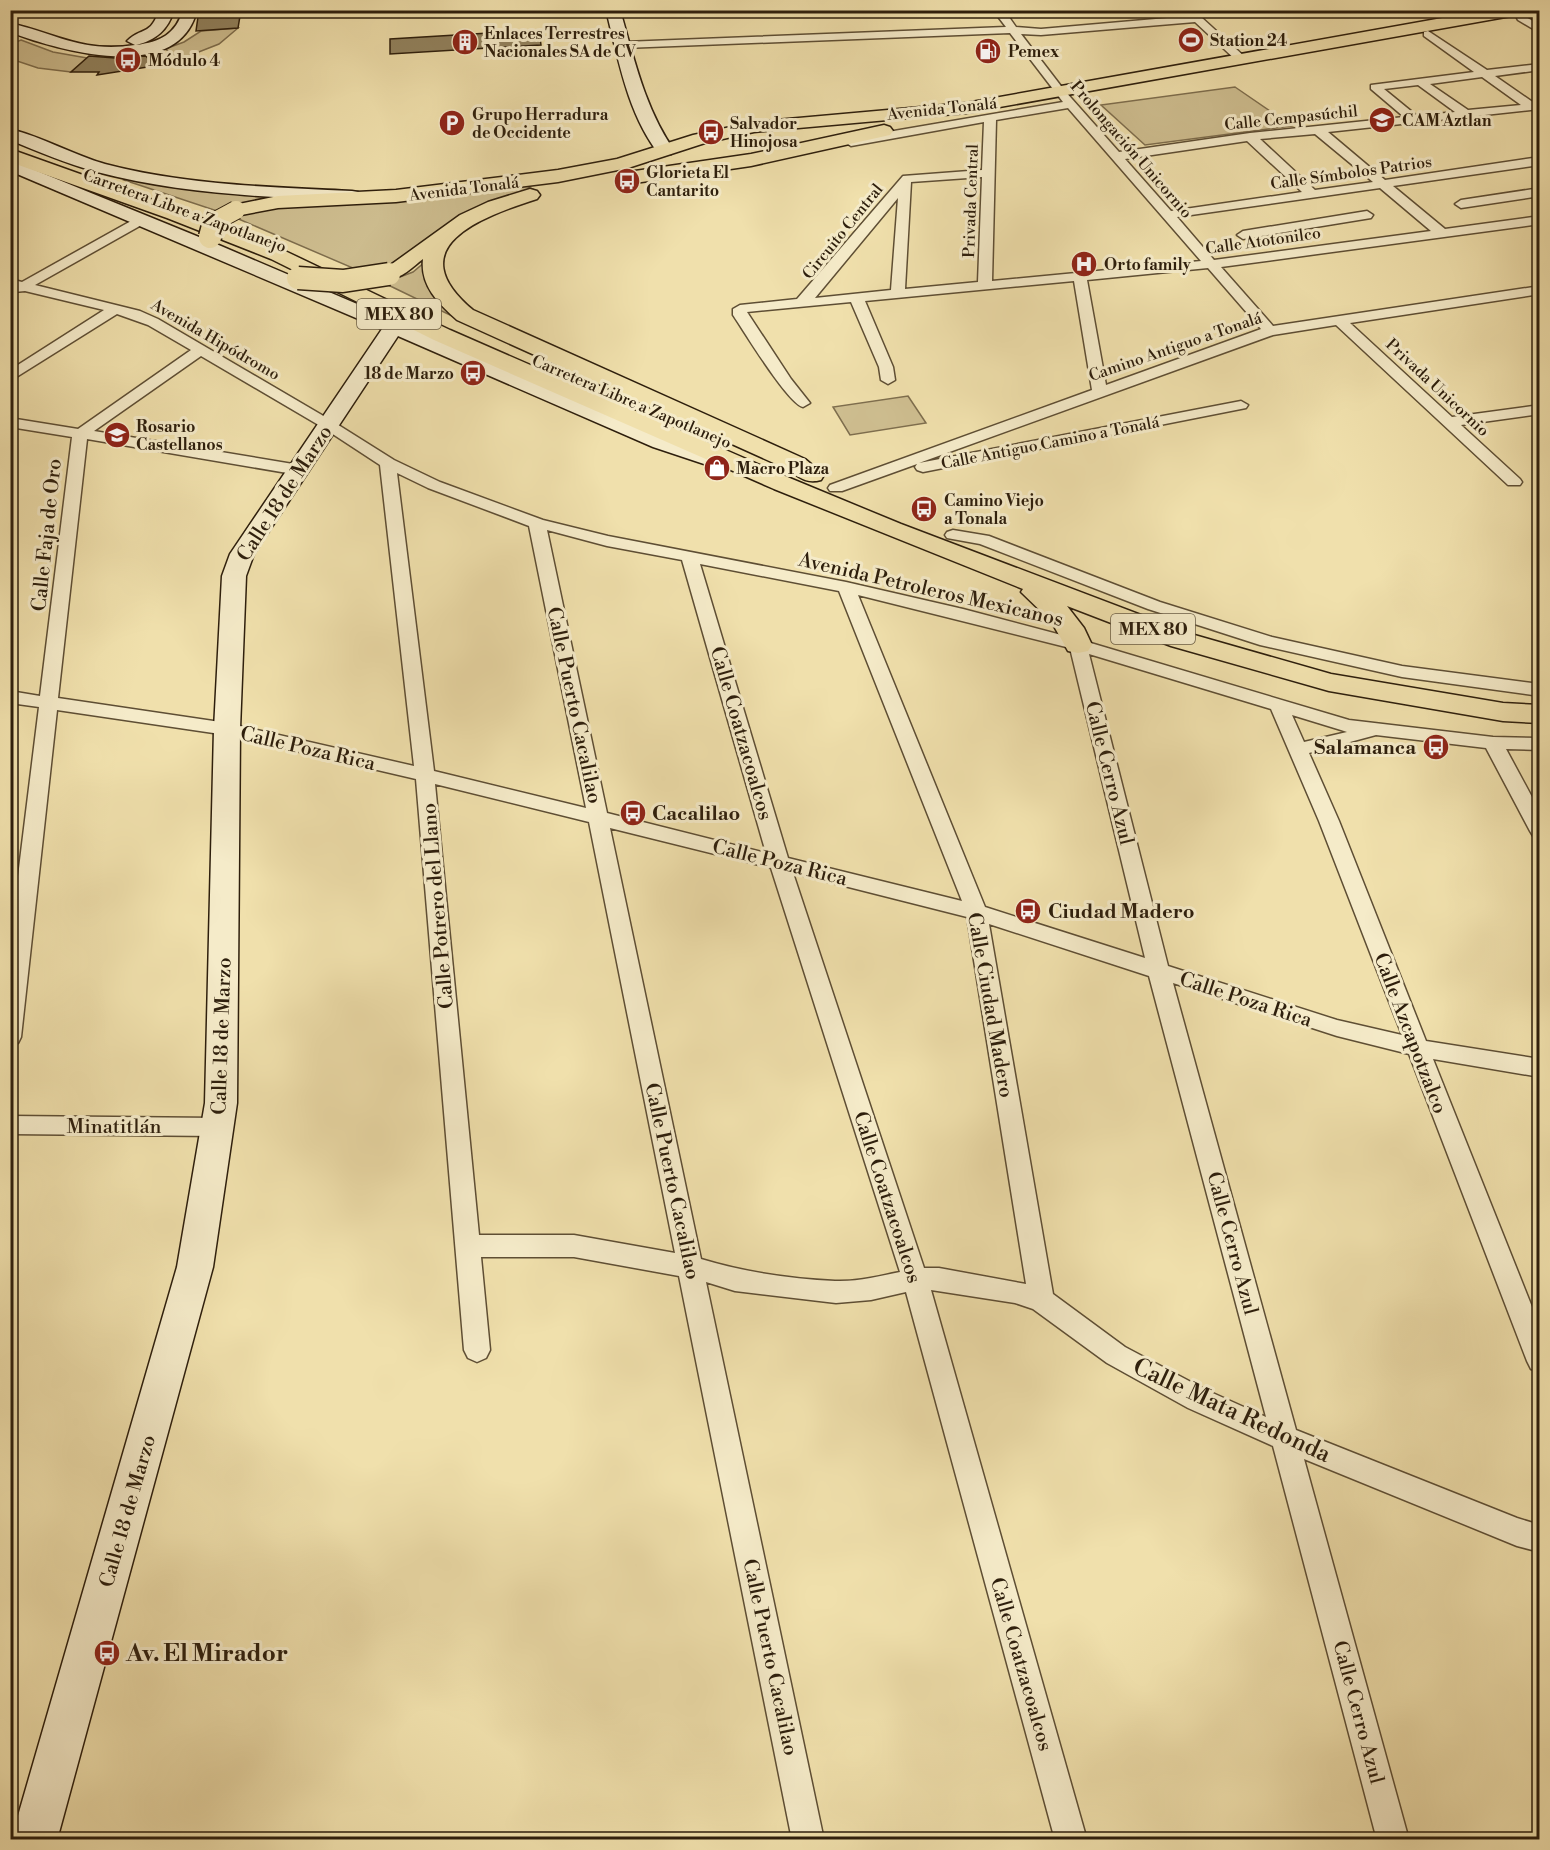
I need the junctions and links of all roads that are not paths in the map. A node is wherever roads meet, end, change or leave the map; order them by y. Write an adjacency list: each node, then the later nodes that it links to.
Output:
1 (167, 10): 6 (street)
2 (190, 10): 8 (street)
3 (613, 10): 12 (street)
4 (998, 10): 9 (street, Prolongación Unicornio)
5 (1526, 14): 10 (street); 11 (main road, Avenida Tonalá); 13 (main road, Avenida Tonalá)
6 (10, 15)
7 (1194, 15): 9 (street); 13 (street)
8 (10, 27)
9 (1012, 30): 12 (street); 17 (street, Prolongación Unicornio)
10 (1539, 30)
11 (1428, 34): 15 (street); 17 (main road, Avenida Tonalá)
12 (624, 45): 27 (street)
13 (1242, 60): 17 (main road, Avenida Tonalá)
14 (1539, 67): 15 (street)
15 (1485, 74): 16 (street); 18 (street)
16 (1419, 81): 19 (street); 21 (street)
17 (1065, 97): 20 (street); 22 (main road, Avenida Tonalá); 28 (main road, Avenida Tonalá); 30 (street, Prolongación Unicornio)
18 (1536, 107): 19 (street, Calle Cempasúchil)
19 (1467, 115): 21 (street, Calle Cempasúchil)
20 (990, 118): 28 (street); 33 (street, Privada Central)
21 (1416, 121): 23 (street, Calle Cempasúchil)
22 (754, 127): 27 (main road, Avenida Tonalá); 28 (main road)
23 (1317, 129): 25 (street, Calle Cempasúchil); 35 (street)
24 (10, 134): 38 (street, Carretera Libre a Zapotlanejo)
25 (1250, 137): 30 (street, Calle Cempasúchil); 37 (street)
26 (10, 144): 80 (main road, Carretera Libre a Zapotlanejo / MEX 80)
27 (665, 150): 38 (main road, Avenida Tonalá)
28 (802, 150): 46 (main road, Avenida Tonalá)
29 (10, 155): 79 (main road, Carretera Libre a Zapotlanejo / MEX 80)
30 (1118, 156): 42 (street, Prolongación Unicornio)
31 (1537, 164): 35 (street, Calle Símbolos Patrios)
32 (10, 165): 43 (street, Carretera Libre a Zapotlanejo)
33 (989, 173): 34 (street, Circuito Central); 54 (street, Privada Central)
34 (905, 181): 56 (street, Circuito Central); 59 (street, Circuito Central)
35 (1382, 184): 37 (street, Calle Símbolos Patrios); 47 (street)
36 (1539, 192): 40 (street)
37 (1312, 194): 39 (street, Calle Símbolos Patrios)
38 (367, 196): 49 (main road, Avenida Tonalá, bridge)
39 (1271, 200): 42 (street, Calle Símbolos Patrios); 45 (street)
40 (1461, 204)
41 (1367, 214): 45 (street)
42 (1168, 215): 50 (street, Prolongación Unicornio)
43 (140, 220): 49 (street, Carretera Libre a Zapotlanejo); 53 (street)
44 (1539, 220): 47 (street, Calle Atotonilco)
45 (1299, 225): 48 (street)
46 (447, 232): 51 (main road, Avenida Tonalá, bridge); 80 (main road)
47 (1442, 232): 50 (street, Calle Atotonilco)
48 (1243, 235)
49 (212, 243): 51 (street, Carretera Libre a Zapotlanejo)
50 (1211, 264): 52 (street, Calle Atotonilco); 63 (street, Prolongación Unicornio)
51 (268, 274): 62 (street, Carretera Libre a Zapotlanejo)
52 (1080, 277): 54 (street, Calle Atotonilco); 67 (street)
53 (17, 284): 57 (street); 60 (street, Avenida Hipódromo)
54 (985, 285): 56 (street, Calle Atotonilco)
55 (1538, 292): 61 (street, Camino Antiguo a Tonalá)
56 (898, 293): 58 (street, Calle Atotonilco)
57 (10, 294)
58 (856, 297): 59 (street, Calle Atotonilco); 66 (street)
59 (802, 302): 68 (street, Calle Atotonilco)
60 (115, 309): 64 (street, Avenida Hipódromo); 65 (street)
61 (1338, 320): 63 (street, Camino Antiguo a Tonalá); 72 (street, Privada Unicornio)
62 (393, 328): 73 (street, Calle 18 de Marzo); 79 (street, Carretera Libre a Zapotlanejo)
63 (1270, 331): 67 (street, Camino Antiguo a Tonalá)
64 (200, 350): 73 (street, Avenida Hipódromo); 74 (street)
65 (10, 377)
66 (888, 380)
67 (1100, 391): 77 (street, Camino Antiguo a Tonalá)
68 (803, 403)
69 (1241, 405): 77 (street, Calle Antiguo Camino a Tonalá)
70 (1539, 410): 72 (street)
71 (10, 422): 74 (street)
72 (1449, 422): 78 (street, Privada Unicornio)
73 (327, 424): 75 (street, Avenida Petroleros Mexicanos); 76 (street, Calle 18 de Marzo)
74 (80, 434): 76 (street); 90 (street, Calle Faja de Oro)
75 (388, 463): 81 (street, Avenida Petroleros Mexicanos); 98 (street, Calle Potrero del Llano)
76 (299, 470): 93 (street, Calle 18 de Marzo)
77 (860, 479): 80 (street, Camino Antiguo a Tonalá)
78 (1514, 482)
79 (783, 484): 84 (main road, Carretera Libre a Zapotlanejo / MEX 80)
80 (829, 485): 82 (main road, Carretera Libre a Zapotlanejo / MEX 80)
81 (537, 523): 83 (street, Avenida Petroleros Mexicanos); 99 (street, Calle Puerto Cacalilao)
82 (953, 535): 87 (street); 89 (main road, Carretera Libre a Zapotlanejo / MEX 80)
83 (690, 559): 85 (street, Avenida Petroleros Mexicanos); 101 (street, Calle Coatzacoalcos)
84 (1011, 575): 86 (main road); 92 (main road, Carretera Libre a Zapotlanejo / MEX 80)
85 (846, 587): 86 (street, Avenida Petroleros Mexicanos); 102 (street, Calle Ciudad Madero)
86 (1078, 645): 91 (street, Avenida Petroleros Mexicanos); 103 (street, Calle Cerro Azul)
87 (1539, 690)
88 (10, 697): 90 (street, Calle Poza Rica)
89 (1539, 702)
90 (50, 703): 93 (street, Calle Poza Rica); 104 (street, Calle Faja de Oro)
91 (1279, 706): 94 (street, Avenida Petroleros Mexicanos); 97 (street, Calle Azcapotzalco)
92 (1539, 714)
93 (226, 729): 98 (street, Calle Poza Rica); 108 (street, Calle 18 de Marzo)
94 (1376, 731): 95 (street, Avenida Petroleros Mexicanos); 97 (street)
95 (1493, 743): 96 (street, Avenida Petroleros Mexicanos); 100 (street)
96 (1539, 744)
97 (1298, 749): 105 (street, Calle Azcapotzalco)
98 (425, 775): 99 (street, Calle Poza Rica); 109 (street, Calle Potrero del Llano)
99 (598, 818): 101 (street, Calle Poza Rica); 110 (street, Calle Puerto Cacalilao)
100 (1539, 831)
101 (779, 861): 102 (street, Calle Poza Rica); 111 (street, Calle Coatzacoalcos)
102 (977, 912): 103 (street, Calle Poza Rica); 112 (street, Calle Ciudad Madero)
103 (1160, 971): 105 (street, Calle Poza Rica); 115 (street, Calle Cerro Azul)
104 (10, 1037)
105 (1418, 1048): 106 (street, Calle Poza Rica); 114 (street, Calle Azcapotzalco)
106 (1539, 1068)
107 (10, 1125): 108 (street, Minatitlán)
108 (217, 1127): 117 (street, Calle 18 de Marzo)
109 (468, 1246): 110 (street, Calle Mata Redonda); 113 (street, Calle Potrero del Llano)
110 (691, 1267): 111 (street, Calle Mata Redonda); 118 (street, Calle Puerto Cacalilao)
111 (915, 1279): 112 (street, Calle Mata Redonda); 119 (street, Calle Coatzacoalcos)
112 (1041, 1300): 115 (street, Calle Mata Redonda)
113 (477, 1350)
114 (1539, 1361)
115 (1286, 1439): 116 (street, Calle Mata Redonda); 120 (street, Calle Cerro Azul)
116 (1539, 1539)
117 (34, 1839)
118 (808, 1839)
119 (1071, 1839)
120 (1393, 1839)

